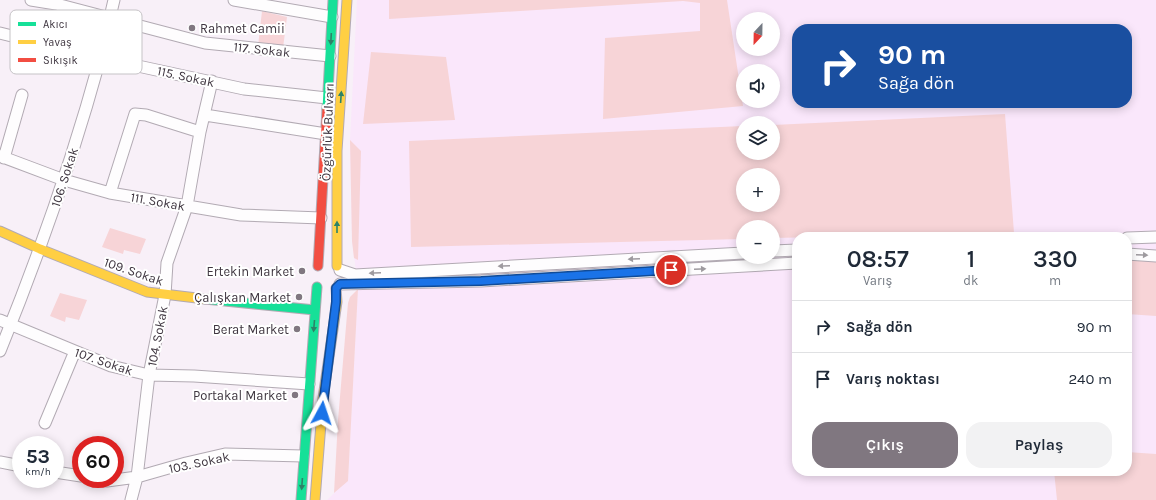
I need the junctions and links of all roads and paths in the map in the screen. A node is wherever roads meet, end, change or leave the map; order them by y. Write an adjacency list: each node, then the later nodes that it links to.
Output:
1 (31, 0): 7 (street, 117. Sokak)
2 (114, 0): 8 (street, 106. Sokak)
3 (234, 0): 4 (street)
4 (237, 0): 9 (street)
5 (333, 0): 9 (main road, Özgürlük Bulvarı)
6 (347, 0): 37 (main road, Özgürlük Bulvarı, one-way to 6)
7 (79, 10)
8 (111, 10)
9 (332, 18): 13 (main road, Özgürlük Bulvarı, one-way to 13)
10 (142, 27): 13 (street, 117. Sokak)
11 (0, 33): 12 (street, 115. Sokak)
12 (10, 35)
13 (330, 56): 18 (main road, Özgürlük Bulvarı)
14 (142, 66): 16 (street, 115. Sokak)
15 (96, 74): 23 (street, 106. Sokak)
16 (212, 81): 18 (street, 115. Sokak); 19 (street, 104. Sokak)
17 (22, 95): 22 (street)
18 (327, 98): 21 (main road, Özgürlük Bulvarı)
19 (205, 115): 20 (street, 104. Sokak); 21 (street)
20 (200, 132): 24 (street); 25 (street, 104. Sokak)
21 (326, 134): 26 (main road, Özgürlük Bulvarı)
22 (2, 157): 23 (street, 111. Sokak)
23 (64, 180): 24 (street, 111. Sokak); 30 (street, 106. Sokak)
24 (110, 193): 25 (street, 111. Sokak)
25 (187, 206): 26 (street, 111. Sokak); 39 (street, 104. Sokak)
26 (321, 218): 38 (main road, Özgürlük Bulvarı)
27 (0, 231): 30 (main road, 109. Sokak)
28 (1156, 237): 29 (street)
29 (1132, 238)
30 (40, 249): 39 (main road, 109. Sokak); 42 (street, 106. Sokak)
31 (792, 250): 32 (street)
32 (780, 251)
33 (736, 253): 37 (street, one-way to 37)
34 (1132, 254): 35 (street, one-way to 35)
35 (1156, 256)
36 (792, 263): 38 (street, one-way to 36)
37 (338, 268): 38 (main road, Özgürlük Bulvarı); 38 (main road)
38 (323, 283): 40 (main road, Özgürlük Bulvarı); 55 (main road, Özgürlük Bulvarı)
39 (165, 295): 40 (main road, 109. Sokak); 45 (street, 104. Sokak)
40 (315, 310): 46 (main road, Özgürlük Bulvarı, one-way to 46)
41 (0, 320): 42 (street, 107. Sokak)
42 (11, 324): 43 (street, 106. Sokak); 44 (street, 107. Sokak)
43 (0, 351)
44 (75, 351): 45 (street, 107. Sokak); 47 (street)
45 (150, 375): 46 (street, 107. Sokak); 51 (street, 104. Sokak)
46 (309, 384): 48 (main road, Özgürlük Bulvarı)
47 (45, 423)
48 (304, 456): 51 (street, 103. Sokak); 54 (main road, Özgürlük Bulvarı, one-way to 54)
49 (0, 462): 50 (street)
50 (12, 464)
51 (137, 477): 52 (street, 103. Sokak); 53 (street, 104. Sokak)
52 (124, 479)
53 (131, 500)
54 (300, 500)
55 (315, 500)

